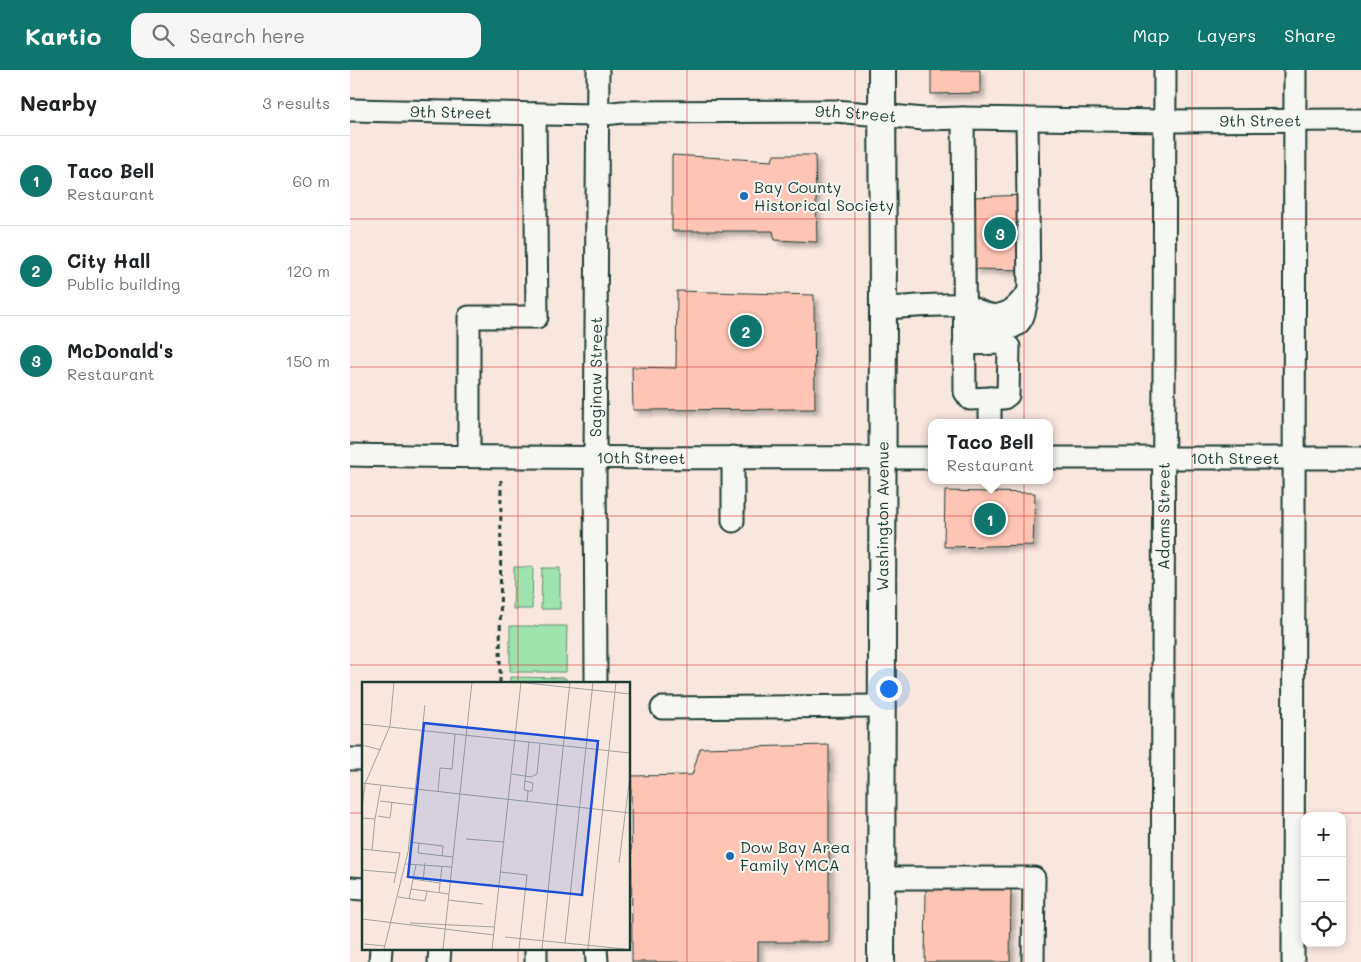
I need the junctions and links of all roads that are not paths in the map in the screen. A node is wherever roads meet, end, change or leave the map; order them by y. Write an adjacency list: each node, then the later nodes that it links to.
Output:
1 (598, 70): 7 (street, Saginaw Street)
2 (882, 70): 8 (main road, Washington Avenue)
3 (1165, 70): 13 (street, Adams Street)
4 (1295, 70): 11 (street)
5 (350, 110): 6 (street, 9th Street)
6 (535, 114): 7 (street, 9th Street); 21 (street)
7 (597, 115): 8 (street, 9th Street); 24 (street, Saginaw Street)
8 (883, 115): 9 (street, 9th Street); 16 (main road, Washington Avenue)
9 (963, 118): 10 (street, 9th Street); 15 (street)
10 (1027, 119): 13 (street, 9th Street); 14 (street)
11 (1295, 120): 12 (street, 9th Street); 13 (street, 9th Street); 28 (street)
12 (1361, 120)
13 (1165, 121): 27 (street, Adams Street)
14 (1029, 292): 15 (street); 17 (street)
15 (964, 305): 16 (street); 17 (street)
16 (883, 308): 23 (main road, Washington Avenue)
17 (964, 336): 18 (street); 18 (street)
18 (990, 398): 19 (street)
19 (990, 419)
20 (350, 455): 21 (street, 10th Street)
21 (469, 456): 24 (street, 10th Street)
22 (733, 457): 23 (street, 10th Street); 24 (street, 10th Street); 30 (street)
23 (882, 457): 25 (street, 10th Street); 32 (main road, Washington Avenue)
24 (595, 458): 31 (street, Saginaw Street)
25 (928, 458)
26 (1053, 458): 27 (street, 10th Street)
27 (1164, 458): 28 (street, 10th Street); 37 (street, Adams Street)
28 (1295, 458): 29 (street, 10th Street); 38 (street)
29 (1361, 458)
30 (733, 521)
31 (596, 682)
32 (882, 706): 33 (street); 34 (main road, Washington Avenue)
33 (662, 708)
34 (881, 878): 35 (main road, Washington Avenue); 36 (street)
35 (881, 962)
36 (1033, 962)
37 (1162, 962)
38 (1293, 962)

